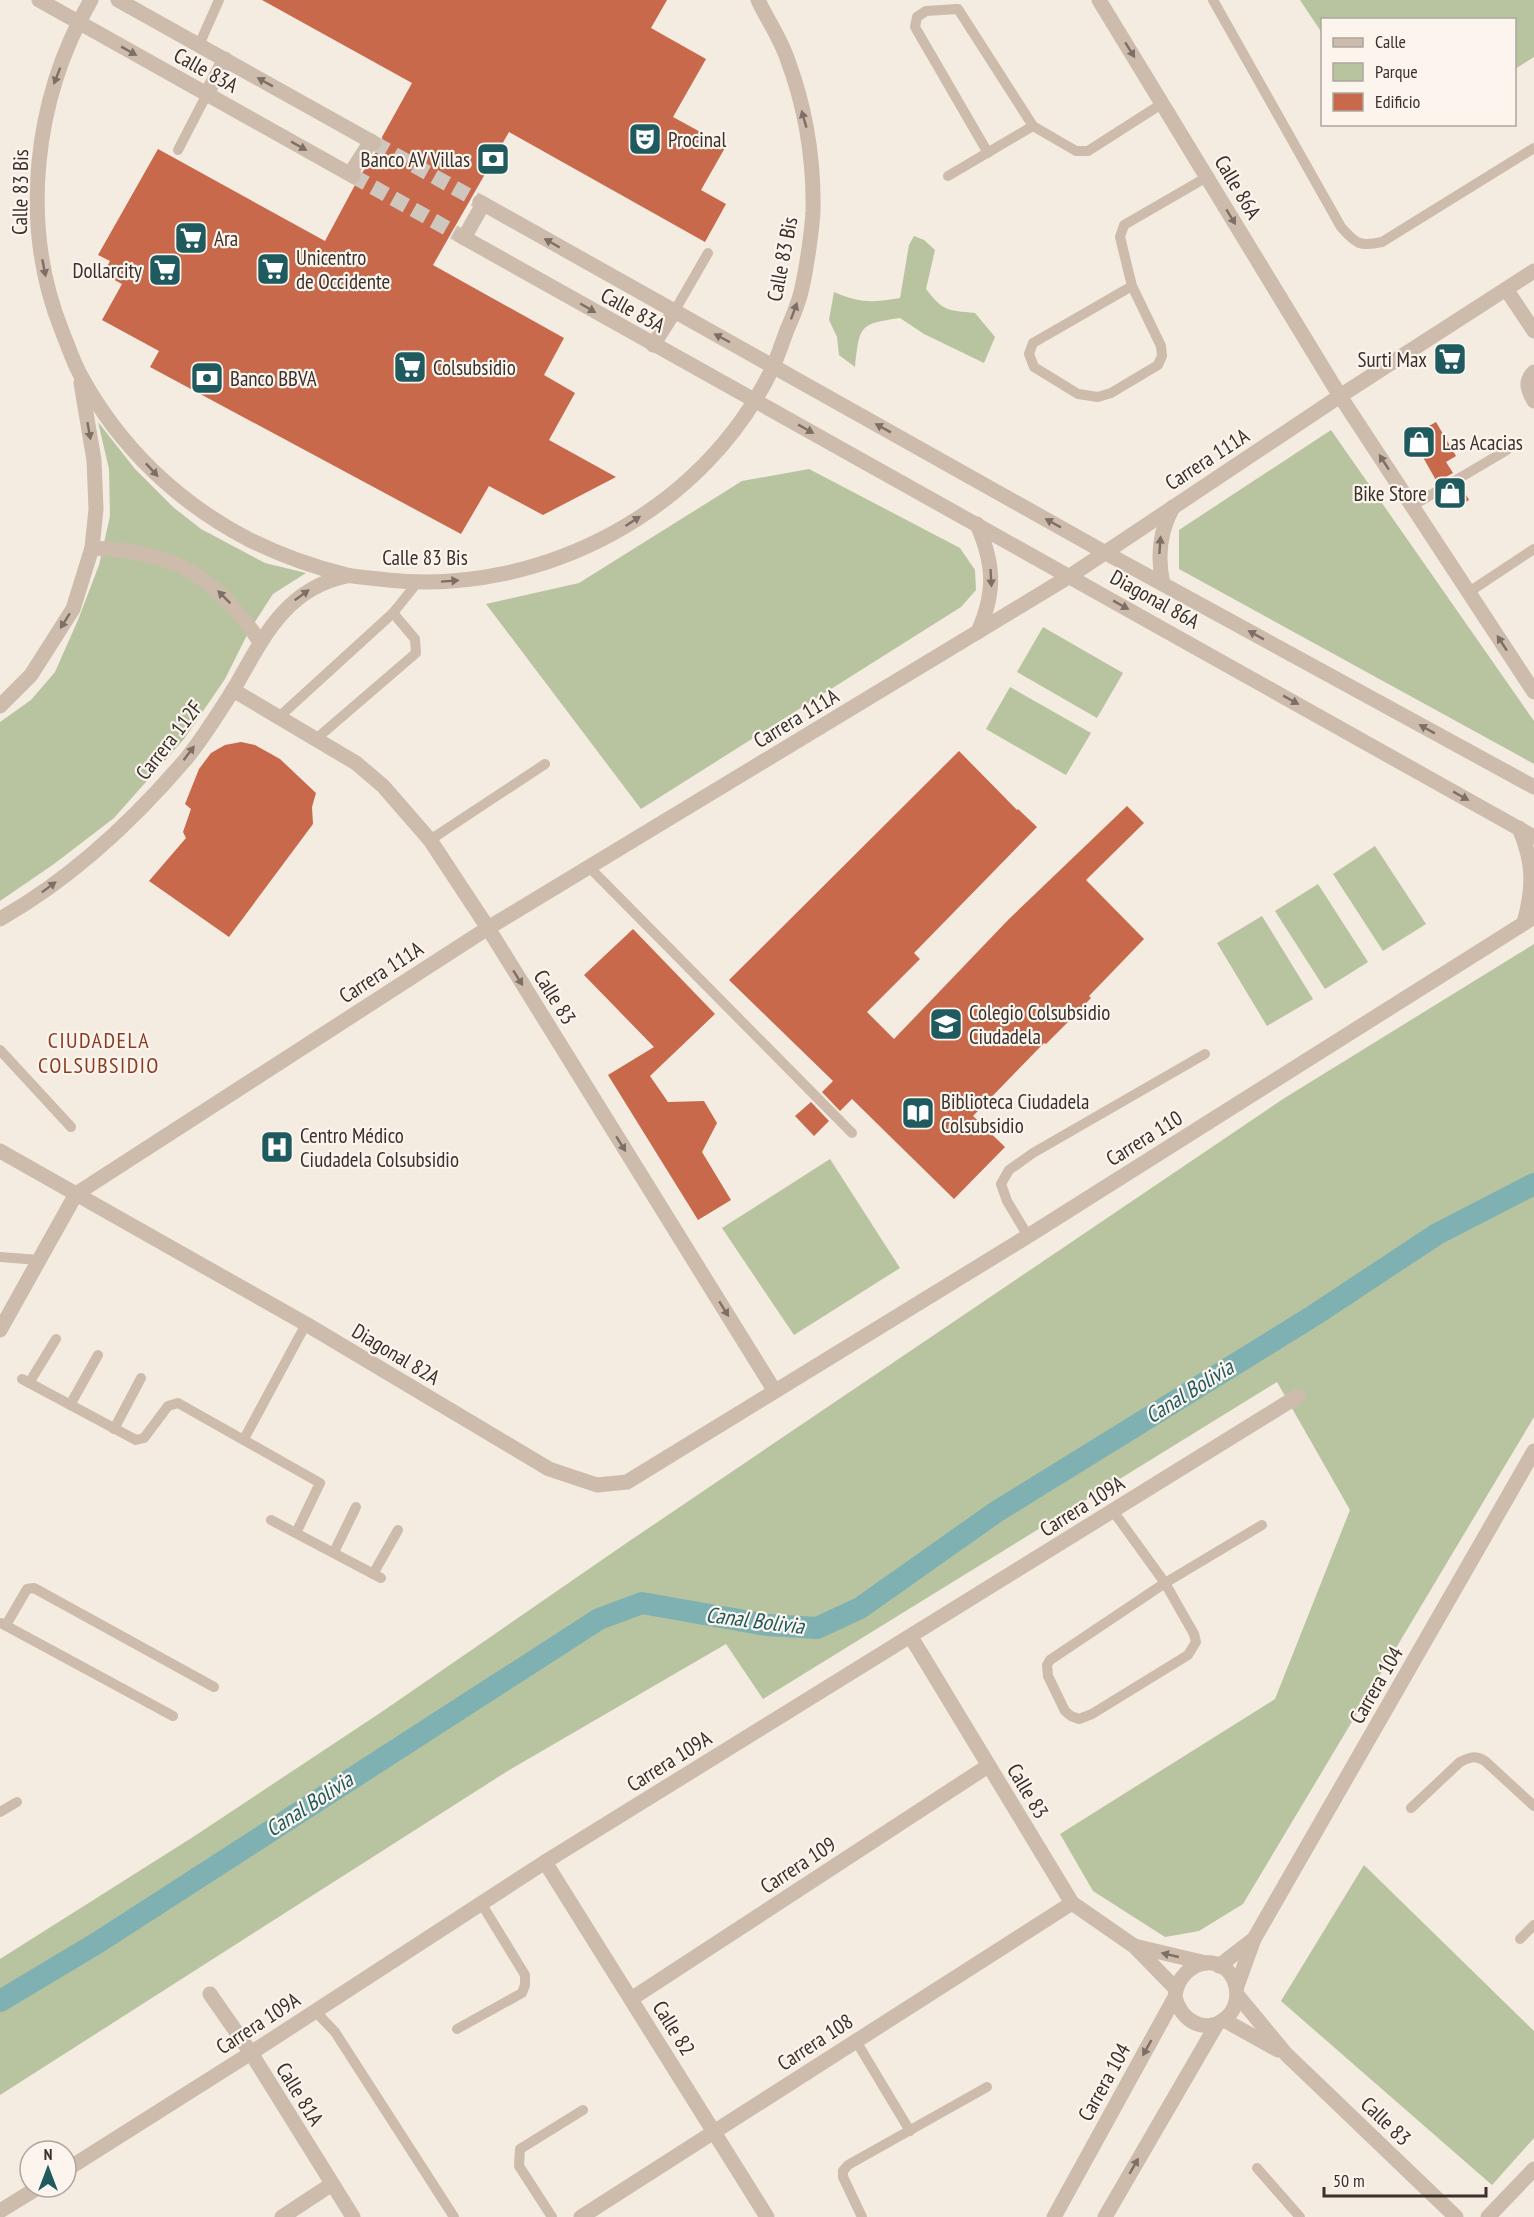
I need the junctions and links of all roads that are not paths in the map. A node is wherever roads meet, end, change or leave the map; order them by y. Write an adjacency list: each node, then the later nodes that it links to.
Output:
1 (39, 0): 8 (street, Calle 83A)
2 (91, 0): 8 (street, Calle 83 Bis)
3 (118, 0): 9 (street, Calle 83A)
4 (219, 0): 9 (lane)
5 (758, 0): 26 (street, Calle 83 Bis, one-way to 5)
6 (1100, 0): 12 (street, Calle 86A, one-way to 12)
7 (1213, 0): 14 (lane)
8 (78, 22): 11 (street, Calle 83A, one-way to 11); 28 (street, Calle 83 Bis, one-way to 28)
9 (199, 45): 10 (street, Calle 83A)
10 (225, 59): 11 (street); 11 (street, Calle 83A, one-way to 10)
11 (207, 94): 15 (lane)
12 (1163, 103): 13 (lane); 18 (street, Calle 86A)
13 (1033, 126): 16 (lane); 16 (lane)
14 (1534, 148)
15 (178, 150)
16 (988, 153): 17 (lane)
17 (948, 176)
18 (1207, 177): 21 (lane); 29 (street, Calle 86A, one-way to 29)
19 (708, 253): 23 (lane)
20 (1534, 271): 22 (street, Carrera 111A)
21 (1132, 286): 21 (lane)
22 (1506, 289): 24 (street); 29 (street, Carrera 111A)
23 (674, 312): 25 (street); 25 (street, Calle 83A, one-way to 25); 26 (street, Calle 83A, one-way to 23)
24 (1534, 331)
25 (653, 345): 30 (street, Calle 83A)
26 (774, 366): 30 (street, Calle 83 Bis); 38 (street, Diagonal 86A, one-way to 26)
27 (1534, 372): 31 (street)
28 (79, 374): 36 (street, one-way to 36); 39 (street, Calle 83 Bis, one-way to 39)
29 (1340, 396): 33 (street, one-way to 29); 34 (street, Carrera 111A)
30 (755, 400): 35 (street, Diagonal 86A, one-way to 35); 41 (street, Calle 83 Bis, one-way to 30)
31 (1534, 401)
32 (1507, 450): 33 (lane)
33 (1413, 506): 43 (street)
34 (1173, 507): 38 (street, Carrera 111A); 42 (street, one-way to 34)
35 (977, 524): 40 (street, Diagonal 86A); 45 (street, one-way to 45)
36 (92, 548): 46 (street, one-way to 36); 49 (street, one-way to 49)
37 (1534, 549): 43 (lane)
38 (1104, 552): 40 (street, Carrera 111A); 42 (street, Diagonal 86A)
39 (350, 576): 41 (street, Calle 83 Bis); 46 (street, Carrera 112F, one-way to 39)
40 (1070, 576): 45 (street, Carrera 111A); 54 (street, Diagonal 86A, one-way to 54)
41 (417, 583): 44 (lane)
42 (1163, 585): 53 (street, Diagonal 86A, one-way to 42)
43 (1469, 592): 47 (street, one-way to 43)
44 (393, 613): 50 (lane); 51 (lane)
45 (978, 632): 57 (street, Carrera 111A)
46 (260, 642): 48 (street, Carrera 112F)
47 (1532, 683)
48 (233, 690): 50 (street, Calle 83); 58 (street, Carrera 112F, one-way to 48)
49 (0, 706)
50 (279, 717): 51 (street, Calle 83)
51 (316, 739): 56 (street, Calle 83)
52 (545, 764): 56 (lane)
53 (1534, 787)
54 (1519, 828): 55 (street, Diagonal 86A); 59 (street)
55 (1534, 837)
56 (429, 840): 60 (street, Calle 83)
57 (590, 868): 60 (street, Carrera 111A); 64 (lane)
58 (0, 919)
59 (1529, 920): 67 (street, Carrera 110)
60 (488, 928): 66 (street, Carrera 111A); 75 (street, Calle 83, one-way to 75)
61 (0, 1050): 63 (lane)
62 (1205, 1054): 67 (lane)
63 (71, 1127)
64 (852, 1133)
65 (0, 1151): 66 (street, Diagonal 82A)
66 (76, 1194): 69 (street); 70 (street, Diagonal 82A)
67 (1028, 1236): 75 (street, Carrera 110)
68 (0, 1257): 69 (lane)
69 (39, 1260): 71 (street)
70 (306, 1324): 75 (street, Diagonal 82A); 79 (lane)
71 (0, 1330)
72 (56, 1340): 77 (lane)
73 (98, 1355): 77 (lane)
74 (141, 1378): 78 (lane)
75 (774, 1390)
76 (1298, 1396): 82 (street, Carrera 109A)
77 (70, 1405): 78 (lane)
78 (114, 1429): 79 (lane)
79 (244, 1439): 86 (lane)
80 (1534, 1451): 102 (street, Carrera 104)
81 (356, 1507): 87 (lane)
82 (1113, 1511): 88 (lane); 90 (street, Carrera 109A)
83 (272, 1520): 86 (lane)
84 (1262, 1525): 88 (lane)
85 (398, 1530): 87 (lane)
86 (296, 1533): 87 (lane)
87 (334, 1552)
88 (1165, 1583): 88 (lane)
89 (3, 1624): 91 (lane); 92 (lane)
90 (910, 1637): 93 (street, Calle 83); 98 (street, Carrera 109A)
91 (214, 1687)
92 (173, 1716)
93 (988, 1766): 100 (street, Calle 83); 109 (street, Carrera 109)
94 (17, 1802): 97 (lane)
95 (1534, 1806): 96 (lane)
96 (1411, 1808)
97 (0, 1812)
98 (545, 1862): 99 (street, Carrera 109A); 109 (street, Calle 82)
99 (481, 1903): 110 (street, Carrera 109A); 112 (lane)
100 (1072, 1903): 104 (street, Calle 83); 113 (street, Carrera 108)
101 (1534, 1925): 103 (lane)
102 (1254, 1939): 105 (street, Carrera 104); 106 (street, Carrera 104)
103 (1520, 1939)
104 (1134, 1946): 105 (street, Calle 83, one-way to 104); 107 (street, Calle 83)
105 (1212, 1965): 106 (street); 107 (street, Carrera 104)
106 (1237, 1991): 111 (street); 115 (street, Calle 83)
107 (1176, 1993): 111 (street); 133 (street, Carrera 104, one-way to 133)
108 (210, 1994): 114 (street, Calle 81A)
109 (630, 1999): 119 (street, Calle 82)
110 (315, 2011): 114 (street, Carrera 109A); 128 (lane)
111 (1221, 2022): 115 (street, Calle 83); 134 (street, one-way to 111)
112 (457, 2029)
113 (856, 2041): 118 (lane); 119 (street, Carrera 108)
114 (250, 2053): 120 (street, Carrera 109A); 123 (street, Calle 81A)
115 (1286, 2054): 136 (street, Calle 83)
116 (987, 2087): 118 (lane)
117 (582, 2110): 129 (lane)
118 (910, 2131): 132 (lane)
119 (714, 2132): 130 (street, Carrera 108); 131 (street, Calle 82)
120 (78, 2162)
121 (1257, 2168): 135 (lane)
122 (1534, 2169): 137 (street)
123 (332, 2184): 126 (street); 127 (street, Calle 81A)
124 (20, 2199): 125 (street)
125 (0, 2211)
126 (282, 2217)
127 (352, 2217)
128 (454, 2217)
129 (552, 2217)
130 (581, 2217)
131 (767, 2217)
132 (862, 2217)
133 (1054, 2217)
134 (1105, 2217)
135 (1300, 2217)
136 (1456, 2217)
137 (1488, 2217)

